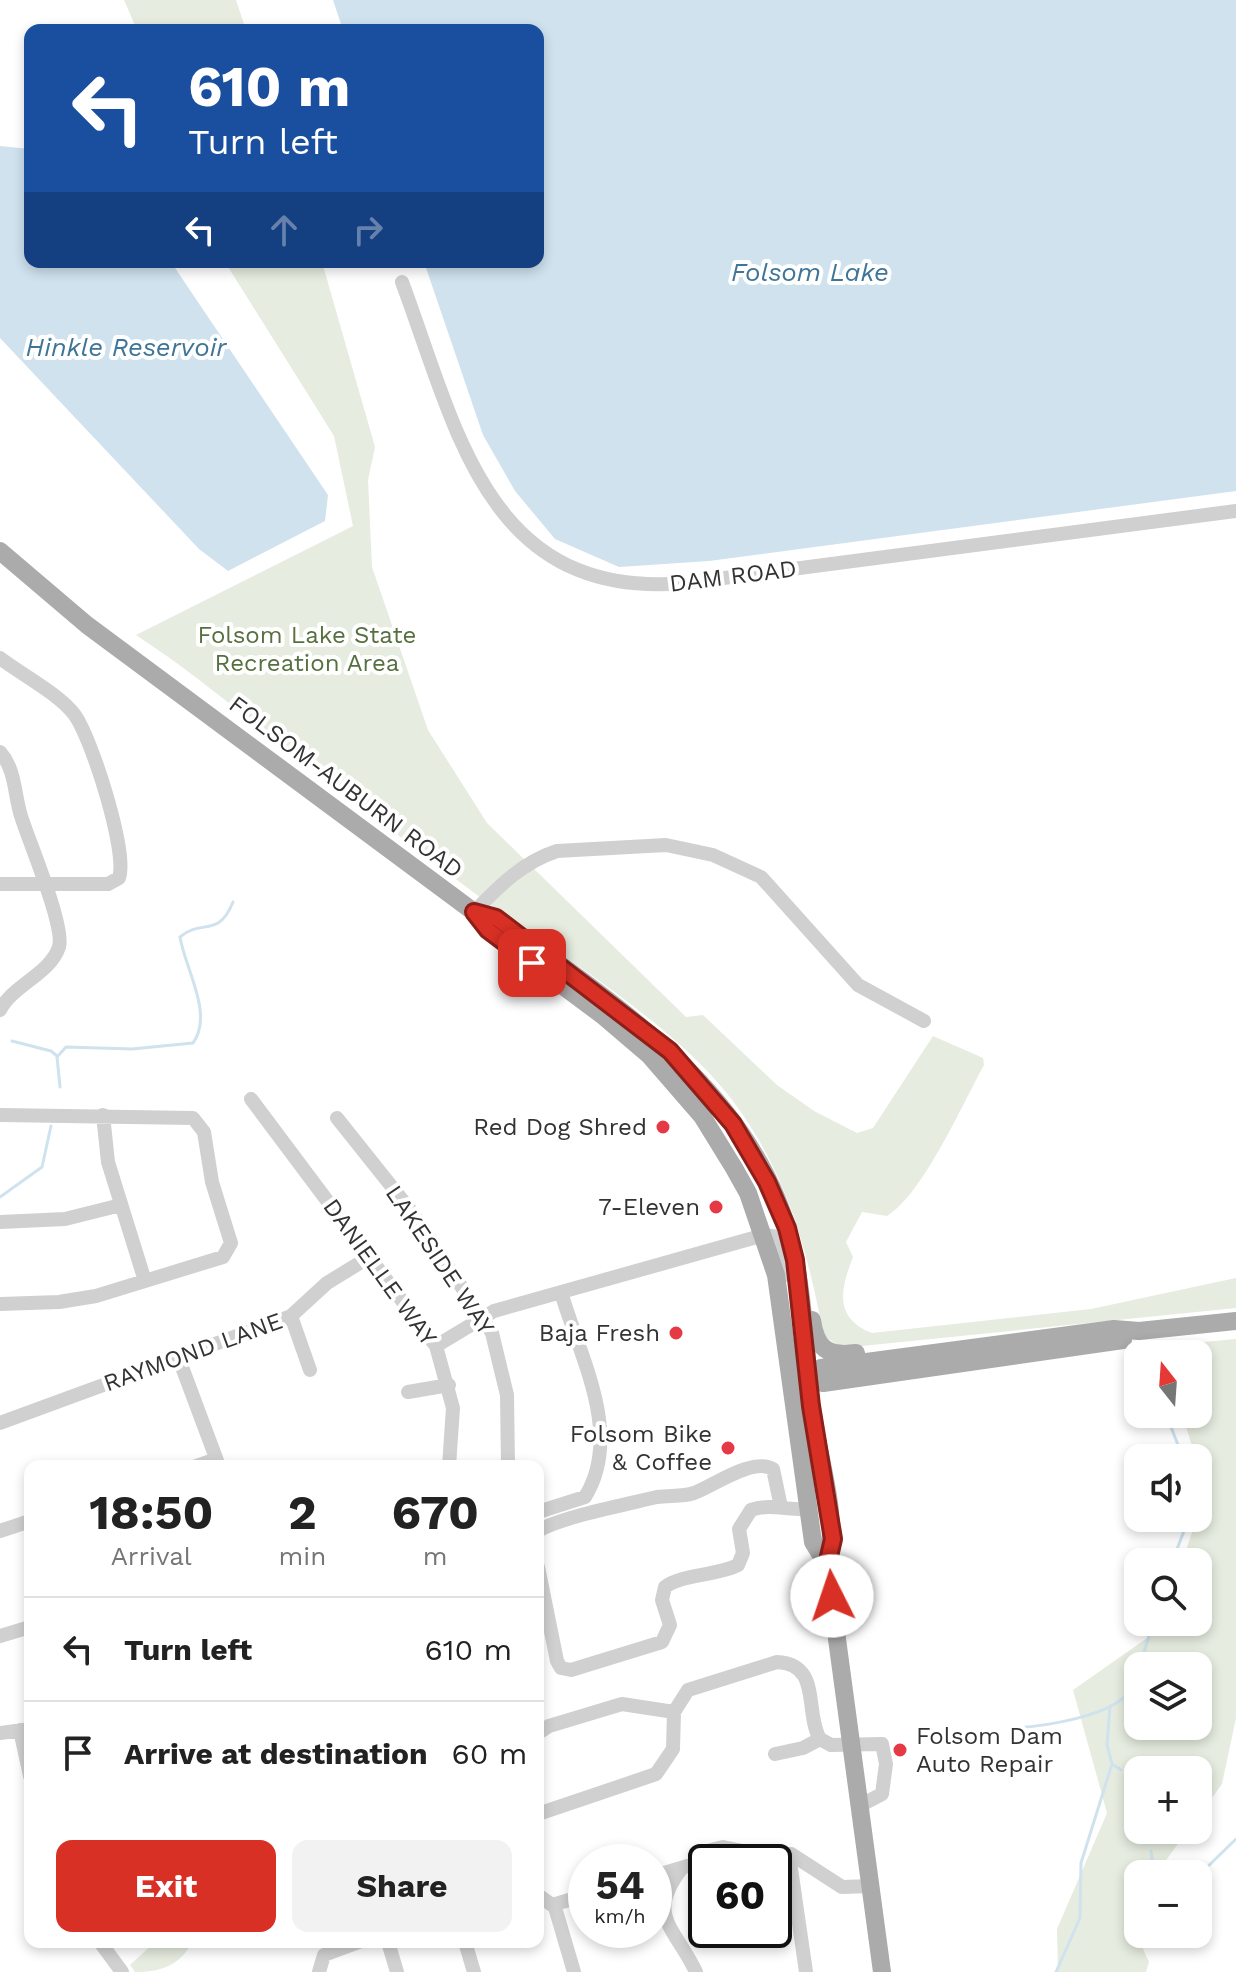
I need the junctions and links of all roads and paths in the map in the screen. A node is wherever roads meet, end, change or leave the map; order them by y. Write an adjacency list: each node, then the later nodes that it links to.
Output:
1 (402, 282): 2 (street, DAM ROAD)
2 (1236, 511)
3 (0, 551): 8 (main road, FOLSOM-AUBURN ROAD)
4 (0, 658): 6 (street)
5 (0, 752): 6 (street)
6 (43, 883): 7 (street); 9 (street)
7 (0, 884)
8 (474, 912): 10 (street); 17 (main road, FOLSOM-AUBURN ROAD); 20 (main road, FOLSOM-AUBURN ROAD)
9 (0, 1010)
10 (924, 1021)
11 (251, 1099): 18 (street, DANIELLE WAY)
12 (0, 1115): 13 (street)
13 (103, 1115): 15 (street); 19 (street)
14 (337, 1118): 25 (street, LAKESIDE WAY)
15 (121, 1205): 16 (street); 19 (street)
16 (0, 1222)
17 (764, 1235): 21 (street); 23 (street); 32 (main road, FOLSOM-AUBURN ROAD)
18 (371, 1256): 24 (street, RAYMOND LANE); 28 (street, DANIELLE WAY)
19 (145, 1281): 22 (street)
20 (799, 1281): 23 (main road, FOLSOM-AUBURN ROAD); 29 (main road)
21 (561, 1292): 25 (street); 41 (street)
22 (0, 1304)
23 (802, 1309): 32 (main road, FOLSOM-AUBURN ROAD)
24 (291, 1316): 30 (street, RAYMOND LANE); 31 (street)
25 (484, 1318): 28 (street); 38 (street, LAKESIDE WAY)
26 (1236, 1321): 27 (main road)
27 (1139, 1331): 29 (main road); 32 (main road)
28 (436, 1346): 33 (street, DANIELLE WAY)
29 (942, 1350): 32 (main road)
30 (179, 1359): 35 (street, RAYMOND LANE); 36 (street)
31 (310, 1370)
32 (801, 1378): 39 (main road, FOLSOM-AUBURN ROAD); 45 (main road, FOLSOM-AUBURN ROAD)
33 (449, 1385): 34 (street); 37 (street, DANIELLE WAY)
34 (408, 1392)
35 (0, 1423)
36 (217, 1460)
37 (450, 1460)
38 (508, 1460)
39 (808, 1504): 40 (street); 45 (main road, FOLSOM-AUBURN ROAD)
40 (781, 1507): 43 (street); 46 (street)
41 (544, 1510)
42 (24, 1523): 44 (street)
43 (544, 1529)
44 (0, 1531)
45 (827, 1565): 54 (main road, FOLSOM-AUBURN ROAD)
46 (544, 1597)
47 (24, 1629): 48 (street)
48 (0, 1636)
49 (674, 1712): 51 (street); 53 (street); 57 (street)
50 (24, 1729): 52 (street)
51 (544, 1729)
52 (0, 1733)
53 (820, 1739): 54 (street); 55 (street)
54 (853, 1745): 56 (main road, FOLSOM-AUBURN ROAD); 56 (street)
55 (775, 1754)
56 (861, 1805): 63 (main road, FOLSOM-AUBURN ROAD)
57 (544, 1812)
58 (792, 1857): 63 (street)
59 (688, 1865): 60 (street)
60 (682, 1868): 61 (street); 76 (street)
61 (672, 1871)
62 (792, 1876): 77 (street)
63 (872, 1886): 78 (main road, FOLSOM-AUBURN ROAD)
64 (544, 1898): 66 (street)
65 (568, 1900): 66 (street)
66 (554, 1904): 75 (street)
67 (104, 1948): 71 (street)
68 (343, 1948): 72 (street)
69 (390, 1948): 73 (street)
70 (467, 1948): 74 (street)
71 (122, 1972)
72 (319, 1972)
73 (397, 1972)
74 (474, 1972)
75 (574, 1972)
76 (696, 1972)
77 (806, 1972)
78 (882, 1972)

